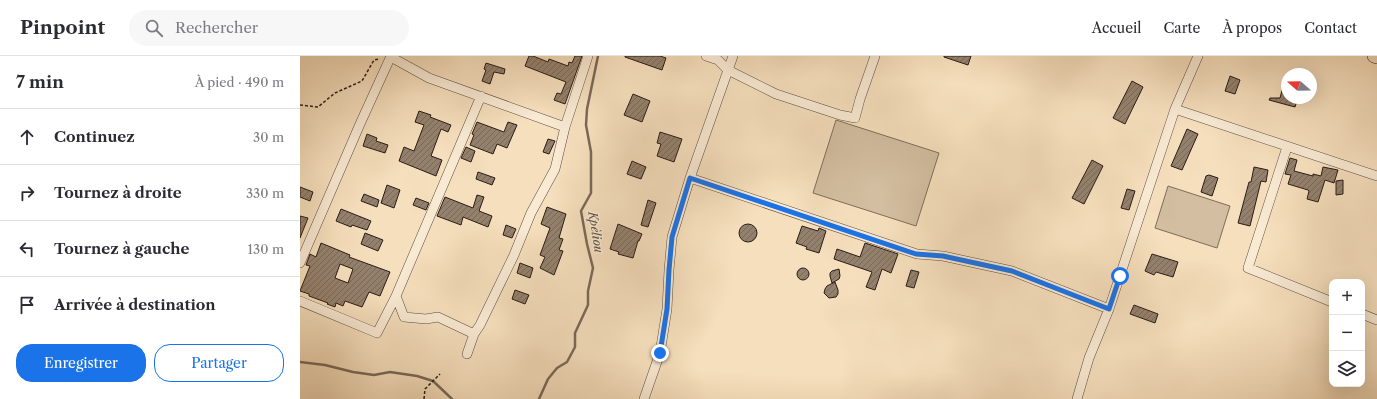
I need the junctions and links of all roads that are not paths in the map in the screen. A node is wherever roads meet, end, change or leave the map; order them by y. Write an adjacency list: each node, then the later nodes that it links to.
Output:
1 (588, 56): 10 (street)
2 (706, 56): 7 (street)
3 (733, 56): 7 (street)
4 (874, 56): 7 (street)
5 (1198, 56): 9 (street)
6 (391, 57): 8 (street); 14 (street)
7 (728, 70): 13 (street)
8 (481, 96): 10 (street); 15 (street)
9 (1175, 109): 11 (street); 18 (street)
10 (565, 127): 21 (street)
11 (1287, 147): 12 (street); 17 (street)
12 (1377, 176)
13 (690, 178): 18 (street); 23 (street)
14 (300, 263)
15 (396, 296): 16 (street); 21 (street)
16 (300, 301)
17 (1329, 301)
18 (1109, 309): 24 (street)
19 (1364, 315): 20 (street)
20 (1377, 320)
21 (474, 334): 22 (street)
22 (467, 354)
23 (644, 399)
24 (1077, 399)

